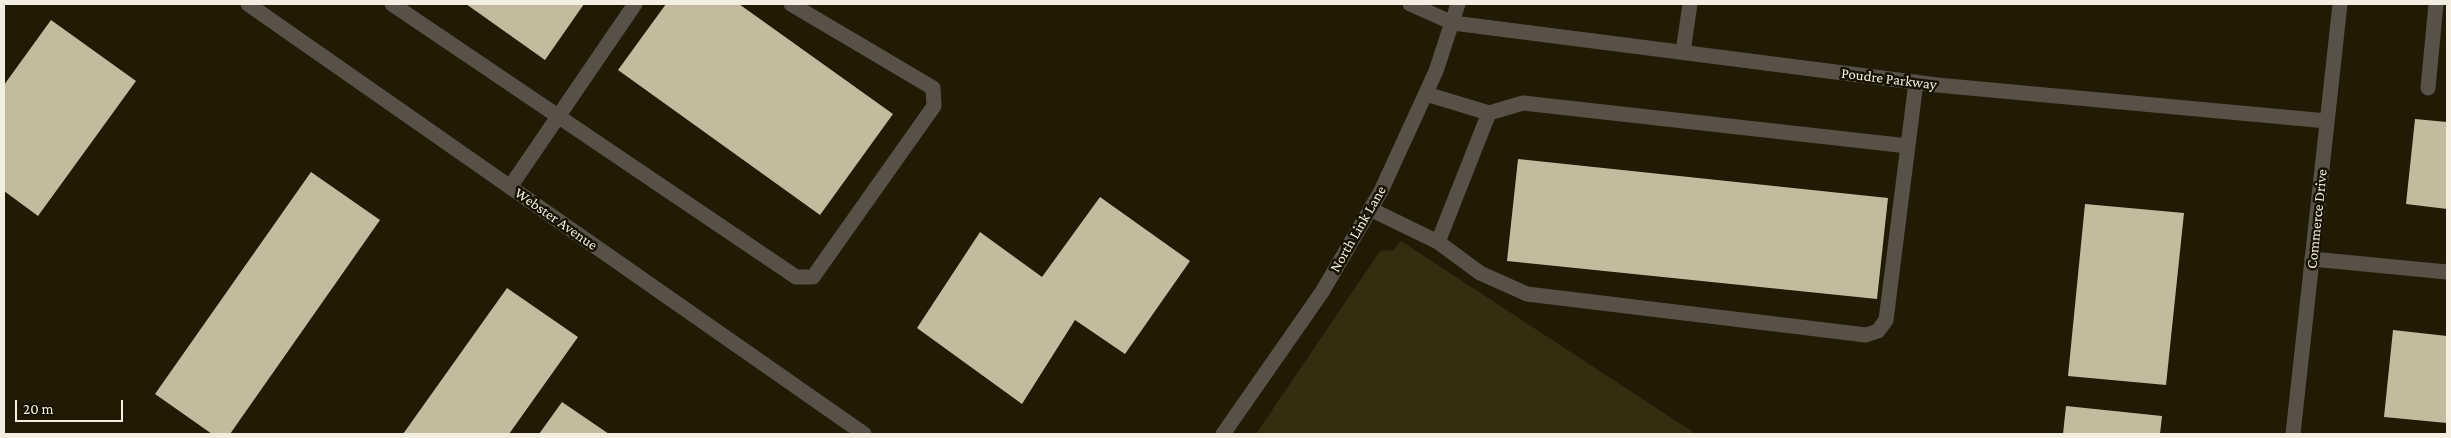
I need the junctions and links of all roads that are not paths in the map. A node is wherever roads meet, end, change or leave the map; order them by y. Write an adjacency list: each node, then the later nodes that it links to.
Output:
1 (248, 4): 19 (street, Webster Avenue)
2 (392, 4): 16 (street)
3 (634, 4): 16 (street)
4 (791, 4): 16 (street)
5 (1410, 4): 10 (street, Poudre Parkway)
6 (1458, 4): 10 (street, North Link Lane)
7 (1690, 4): 11 (street)
8 (2340, 4): 17 (street, Commerce Drive)
9 (2436, 4): 13 (street)
10 (1453, 23): 11 (street, Poudre Parkway); 14 (street, North Link Lane)
11 (1683, 52): 12 (street, Poudre Parkway)
12 (1916, 82): 17 (street, Poudre Parkway); 18 (street)
13 (2428, 88)
14 (1426, 94): 15 (street); 20 (street, North Link Lane)
15 (1489, 113): 18 (street); 21 (street)
16 (558, 117): 19 (street)
17 (2327, 121): 22 (street, Commerce Drive)
18 (1908, 146): 21 (street)
19 (510, 188): 24 (street, Webster Avenue)
20 (1370, 209): 21 (street); 25 (street, North Link Lane)
21 (1438, 242)
22 (2312, 259): 23 (street); 26 (street, Commerce Drive)
23 (2447, 272)
24 (864, 434)
25 (1223, 434)
26 (2293, 434)

